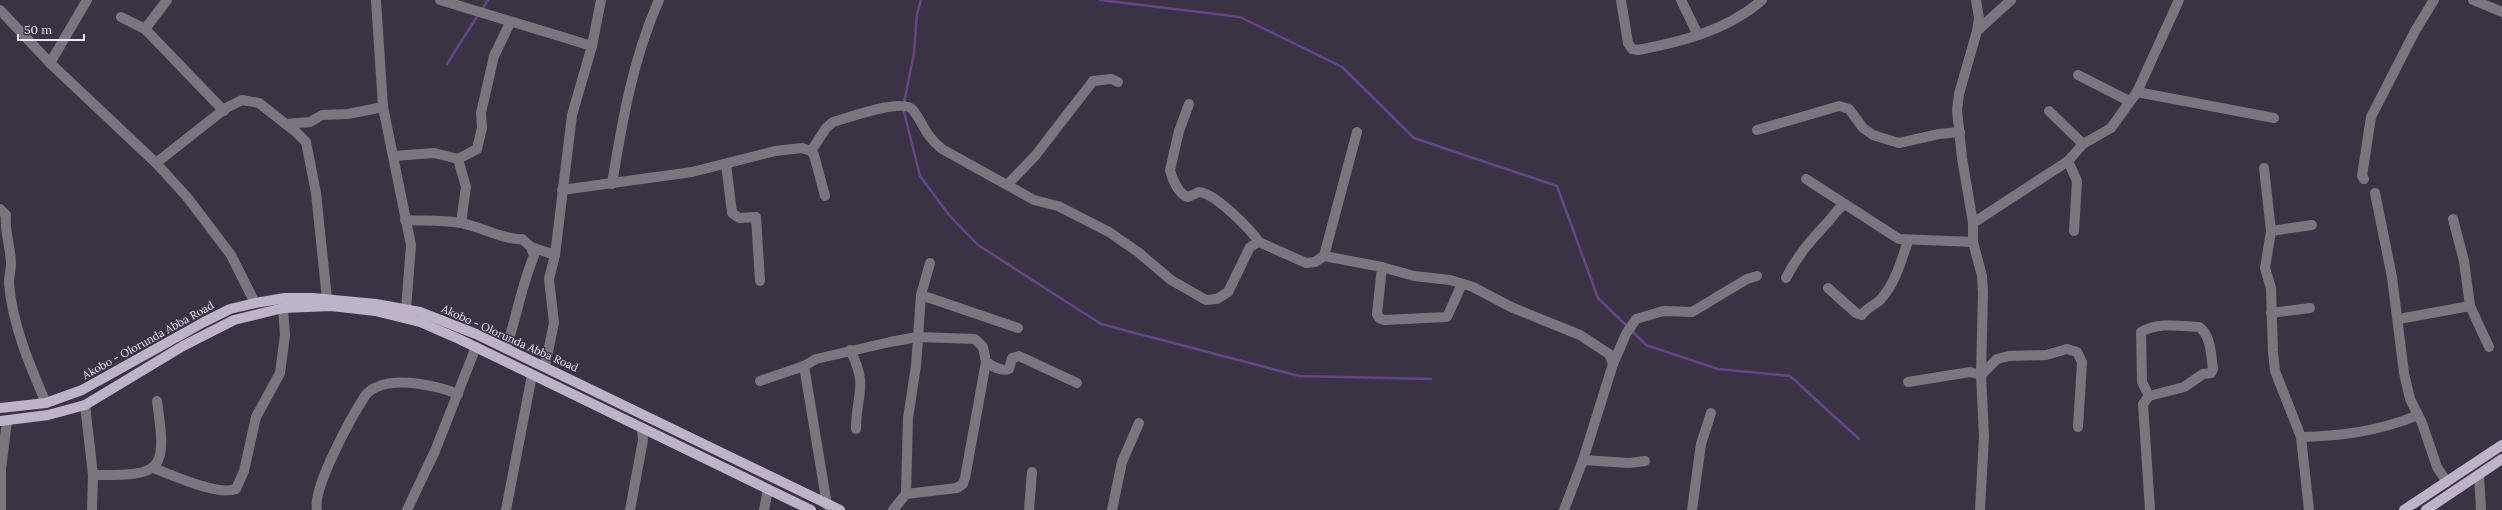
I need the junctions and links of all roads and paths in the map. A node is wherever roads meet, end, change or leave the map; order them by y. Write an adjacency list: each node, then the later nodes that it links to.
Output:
1 (87, 0): 23 (street)
2 (167, 0): 19 (street)
3 (440, 0): 18 (street)
4 (601, 0): 22 (street)
5 (659, 0): 47 (street)
6 (1621, 0): 21 (street)
7 (1681, 0): 21 (street)
8 (1762, 0): 21 (street)
9 (1976, 0): 20 (street)
10 (2011, 0): 20 (street)
11 (2179, 0): 26 (street)
12 (2434, 0): 46 (street)
13 (2473, 0): 16 (street)
14 (377, 1): 29 (street)
15 (0, 10): 23 (street)
16 (2502, 12)
17 (121, 17): 19 (street)
18 (510, 23): 22 (street); 40 (street)
19 (145, 29): 30 (street)
20 (1977, 31): 36 (street)
21 (1698, 35)
22 (592, 46): 49 (street)
23 (50, 63): 42 (street)
24 (2078, 75): 27 (street)
25 (1118, 82): 48 (street)
26 (2137, 92): 27 (street); 32 (street)
27 (2129, 101): 37 (street)
28 (1189, 104): 62 (street)
29 (383, 107): 33 (street); 39 (street)
30 (224, 111): 33 (street); 42 (street)
31 (2048, 111): 37 (street)
32 (2274, 118)
33 (286, 124): 76 (street)
34 (1757, 130): 36 (street)
35 (1357, 132): 66 (street)
36 (1960, 132): 57 (street)
37 (2083, 144): 41 (street)
38 (811, 151): 43 (street); 48 (street); 51 (street)
39 (394, 156): 40 (street); 55 (street)
40 (458, 159): 56 (street)
41 (2068, 160): 57 (street); 59 (street)
42 (156, 163): 77 (street)
43 (726, 164): 47 (street); 71 (street)
44 (2264, 168): 60 (street)
45 (1806, 179): 52 (street)
46 (2364, 179)
47 (612, 184): 49 (street)
48 (1008, 184): 62 (street)
49 (562, 190): 65 (street)
50 (2376, 193): 83 (street)
51 (825, 196)
52 (1845, 204): 61 (street); 70 (street)
53 (0, 209): 72 (street)
54 (2453, 219): 78 (street)
55 (405, 220): 56 (street); 81 (street)
56 (461, 223): 64 (street)
57 (1973, 223): 63 (street)
58 (2312, 225): 60 (street)
59 (2074, 231)
60 (2271, 232): 82 (street)
61 (1908, 241): 63 (street); 74 (street)
62 (1259, 242): 66 (street)
63 (1973, 242): 96 (street)
64 (531, 247): 65 (street); 88 (street)
65 (555, 255): 92 (street)
66 (1324, 256): 68 (street)
67 (930, 263): 75 (street)
68 (1382, 267): 73 (street); 73 (street)
69 (1757, 276): 91 (street)
70 (1786, 278)
71 (760, 281)
72 (4, 283): 104 (street)
73 (1462, 284): 91 (street)
74 (1828, 288)
75 (920, 295): 84 (street); 85 (street)
76 (327, 299): 77 (main road, Akobo - Olorunda Abba Road); 81 (main road, Akobo - Olorunda Abba Road)
77 (254, 302): 94 (main road, Akobo - Olorunda Abba Road)
78 (2470, 306): 83 (street); 87 (street)
79 (283, 308): 86 (main road, Akobo - Olorunda Abba Road); 100 (main road, Akobo - Olorunda Abba Road); 119 (street)
80 (2310, 308): 82 (street)
81 (406, 309): 88 (main road, Akobo - Olorunda Abba Road)
82 (2271, 313): 114 (street)
83 (2399, 319): 108 (street)
84 (1018, 328)
85 (917, 337): 89 (street); 90 (street); 125 (street)
86 (476, 347): 95 (main road, Akobo - Olorunda Abba Road); 101 (street)
87 (2489, 347)
88 (506, 348): 92 (main road, Akobo - Olorunda Abba Road)
89 (850, 350): 93 (street); 113 (street)
90 (986, 362): 98 (street); 125 (street)
91 (1613, 364): 117 (street)
92 (545, 366): 126 (main road, Akobo - Olorunda Abba Road)
93 (804, 366): 97 (street); 126 (street)
94 (114, 373): 100 (main road); 104 (main road, Akobo - Olorunda Abba Road)
95 (532, 375): 112 (main road, Akobo - Olorunda Abba Road); 131 (street)
96 (1981, 375): 99 (street); 111 (street); 141 (street)
97 (760, 381)
98 (1077, 382)
99 (1908, 382)
100 (118, 387): 105 (main road, Akobo - Olorunda Abba Road)
101 (458, 394): 129 (street); 130 (street)
102 (2149, 396): 102 (street); 142 (street)
103 (157, 400): 119 (street)
104 (46, 403): 106 (main road, Akobo - Olorunda Abba Road)
105 (85, 405): 109 (main road, Akobo - Olorunda Abba Road); 121 (street)
106 (0, 408)
107 (1711, 413): 140 (street)
108 (2418, 415): 114 (street); 123 (street)
109 (3, 421): 127 (street)
110 (1139, 423): 138 (street)
111 (2078, 427)
112 (642, 428): 124 (main road, Akobo - Olorunda Abba Road); 132 (street)
113 (856, 429)
114 (2301, 437): 143 (street)
115 (2502, 445): 123 (main road)
116 (2502, 459): 122 (main road)
117 (1583, 460): 118 (street); 139 (street)
118 (1645, 461)
119 (153, 468): 121 (street)
120 (1032, 472): 137 (street)
121 (93, 475): 128 (street)
122 (2479, 475): 145 (main road); 146 (street)
123 (2447, 482): 144 (main road)
124 (768, 489): 133 (street); 134 (main road, Akobo - Olorunda Abba Road)
125 (906, 494): 136 (street)
126 (827, 505): 135 (main road, Akobo - Olorunda Abba Road)
127 (1, 510)
128 (92, 510)
129 (317, 510)
130 (407, 510)
131 (506, 510)
132 (630, 510)
133 (764, 510)
134 (811, 510)
135 (840, 510)
136 (893, 510)
137 (1029, 510)
138 (1112, 510)
139 (1564, 510)
140 (1692, 510)
141 (1980, 510)
142 (2150, 510)
143 (2309, 510)
144 (2404, 510)
145 (2426, 510)
146 (2481, 510)

